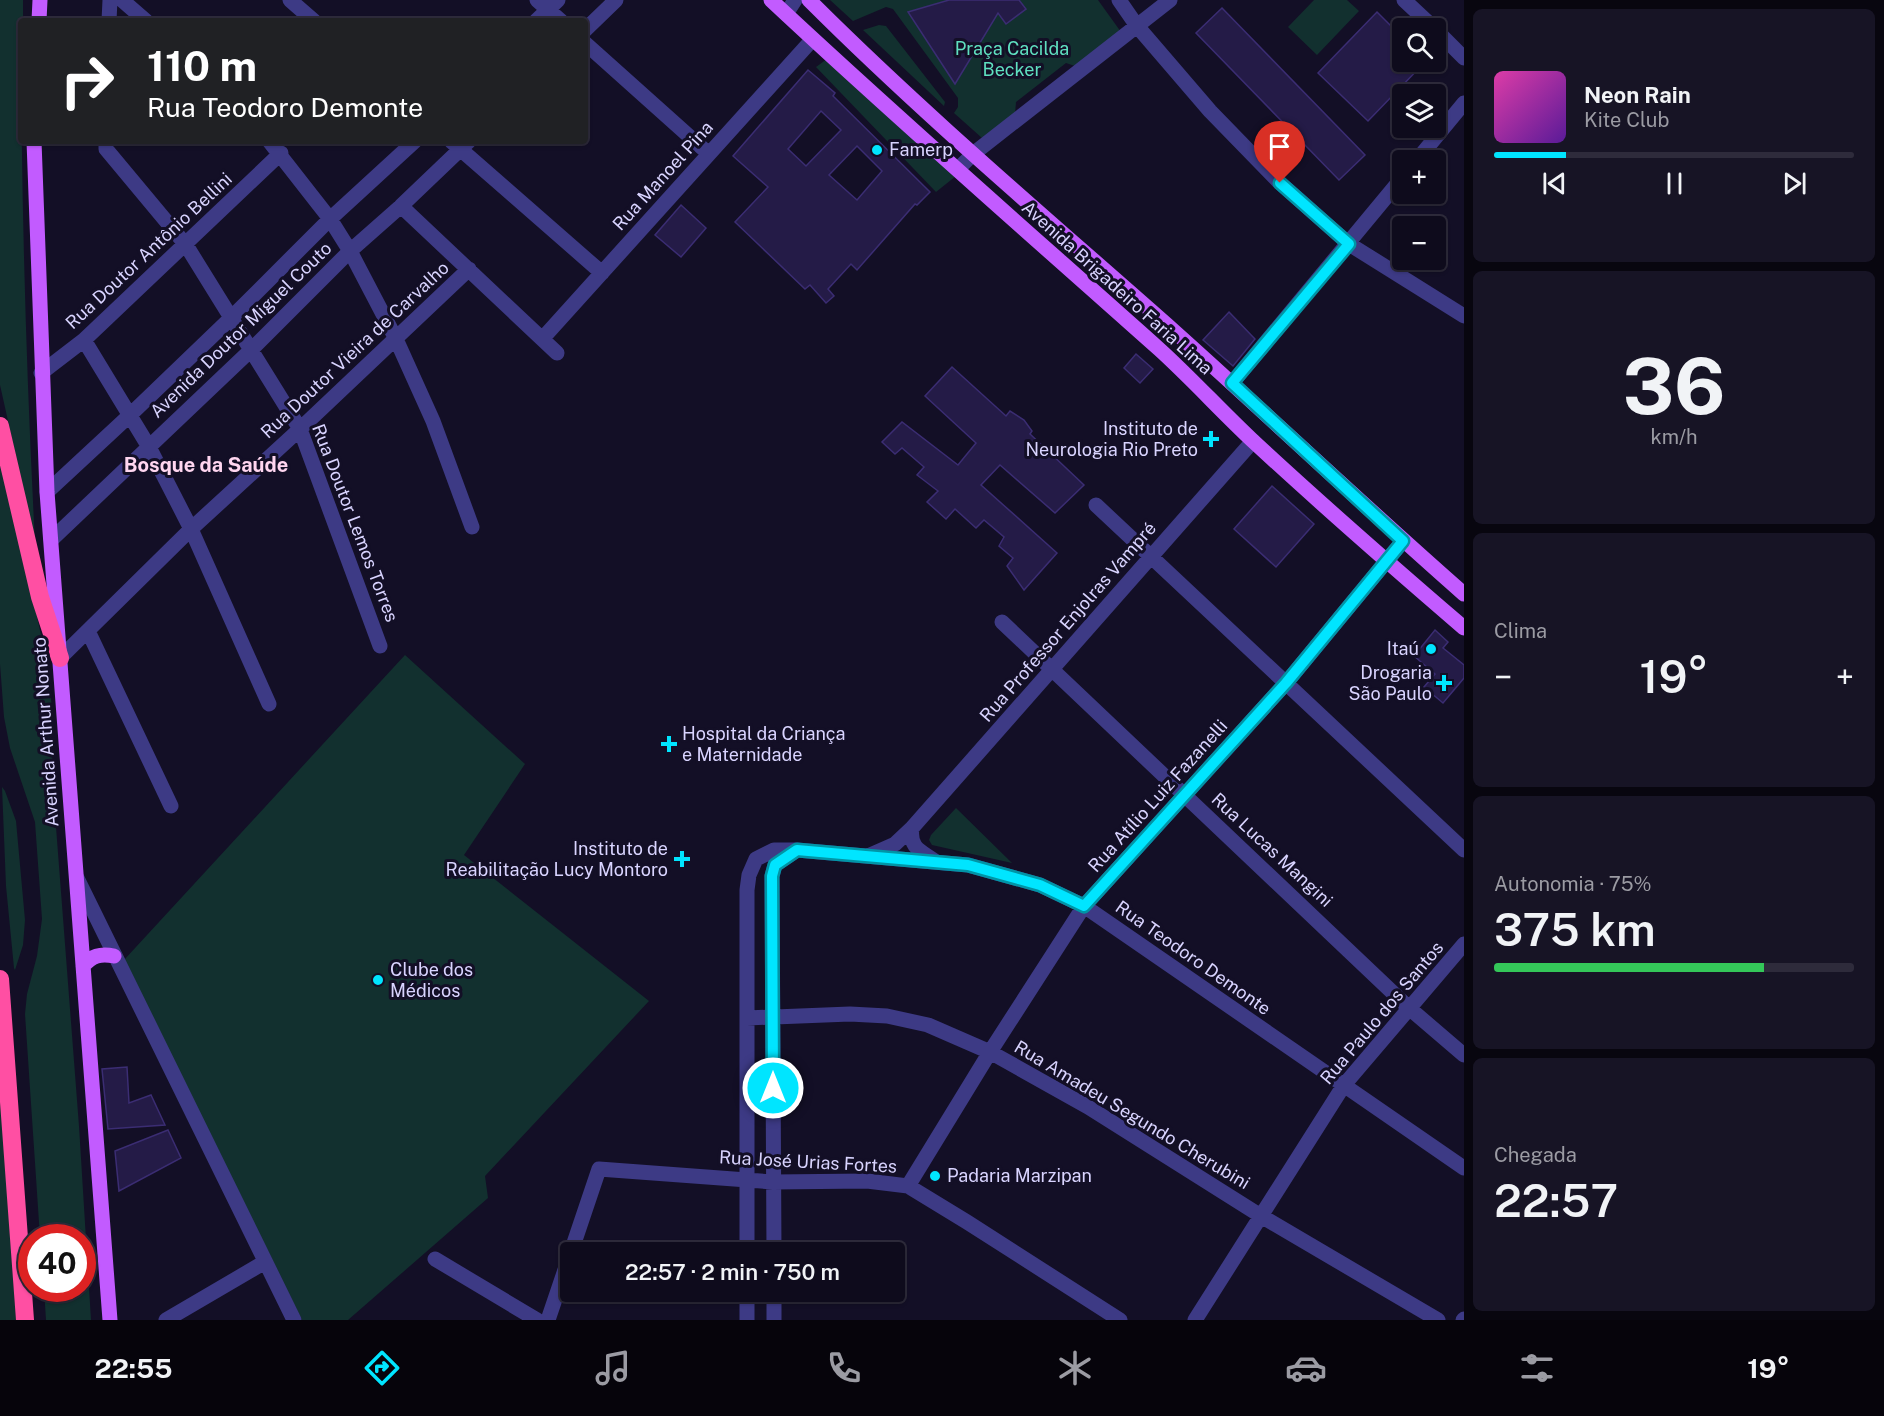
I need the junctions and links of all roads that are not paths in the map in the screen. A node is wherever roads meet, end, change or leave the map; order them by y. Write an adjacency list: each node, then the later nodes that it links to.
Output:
1 (40, 0): 14 (main road)
2 (110, 0): 15 (street)
3 (122, 0): 16 (street)
4 (616, 0): 22 (street)
5 (771, 0): 13 (main road, Avenida Brigadeiro Faria Lima)
6 (795, 0): 13 (street)
7 (809, 0): 36 (main road, Avenida Brigadeiro Faria Lima)
8 (1119, 0): 21 (street)
9 (1170, 0): 21 (street)
10 (1404, 0): 20 (street)
11 (299, 3): 17 (street)
12 (548, 3): 18 (street); 19 (street)
13 (786, 14): 23 (main road, Avenida Brigadeiro Faria Lima)
14 (39, 18)
15 (109, 18)
16 (143, 18)
17 (312, 18)
18 (538, 18)
19 (559, 18)
20 (1423, 18)
21 (1137, 26): 36 (street); 41 (street)
22 (588, 27)
23 (812, 40): 35 (street, Rua Manoel Pina); 37 (main road, Avenida Brigadeiro Faria Lima)
24 (1446, 40): 26 (street)
25 (588, 46): 35 (street)
26 (1464, 58)
27 (1464, 103): 33 (street)
28 (34, 144): 53 (main road, Avenida Arthur Nonato)
29 (272, 144): 34 (street)
30 (412, 144): 40 (street, Avenida Doutor Miguel Couto)
31 (460, 144): 39 (street, Avenida Doutor Miguel Couto); 45 (street)
32 (106, 145): 42 (street, Rua Doutor Lemos Torres)
33 (1425, 150)
34 (280, 153): 40 (street); 42 (street, Rua Doutor Antônio Bellini)
35 (709, 154): 45 (street, Rua Manoel Pina)
36 (973, 154): 37 (street); 54 (main road, Avenida Brigadeiro Faria Lima)
37 (958, 170): 59 (main road, Avenida Brigadeiro Faria Lima)
38 (1392, 190): 41 (street)
39 (401, 206): 43 (street, Avenida Doutor Miguel Couto); 44 (street)
40 (330, 219): 43 (street); 47 (street, Avenida Doutor Miguel Couto)
41 (1349, 244): 46 (street); 54 (street)
42 (186, 245): 47 (street, Rua Doutor Lemos Torres); 50 (street, Rua Doutor Antônio Bellini)
43 (350, 252): 49 (street); 51 (street, Avenida Doutor Miguel Couto)
44 (469, 269): 48 (street); 49 (street, Rua Doutor Vieira de Carvalho)
45 (602, 273): 48 (street, Rua Manoel Pina)
46 (1464, 316)
47 (231, 318): 51 (street, Rua Doutor Lemos Torres); 55 (street, Avenida Doutor Miguel Couto)
48 (543, 338): 52 (street)
49 (396, 339): 58 (street, Rua Doutor Vieira de Carvalho); 63 (street)
50 (84, 340): 53 (street, Rua Doutor Antônio Bellini); 55 (street)
51 (251, 350): 58 (street, Rua Doutor Lemos Torres); 60 (street, Avenida Doutor Miguel Couto)
52 (557, 353)
53 (41, 373): 61 (main road, Avenida Arthur Nonato)
54 (1232, 383): 56 (main road, Avenida Brigadeiro Faria Lima)
55 (130, 415): 60 (street); 61 (street, Avenida Doutor Miguel Couto)
56 (1272, 420): 59 (main road); 66 (main road, Avenida Brigadeiro Faria Lima)
57 (0, 426): 74 (highway)
58 (300, 429): 64 (street, Rua Doutor Vieira de Carvalho); 73 (street, Rua Doutor Lemos Torres)
59 (1253, 441): 67 (street, Rua Professor Enjolras Vampré); 68 (main road, Avenida Brigadeiro Faria Lima)
60 (149, 447): 64 (street); 65 (street, Avenida Doutor Miguel Couto)
61 (47, 492): 65 (main road, Avenida Arthur Nonato)
62 (1096, 505): 67 (street)
63 (472, 527)
64 (191, 529): 72 (street, Rua Doutor Vieira de Carvalho); 77 (street)
65 (51, 540): 74 (main road, Avenida Arthur Nonato)
66 (1403, 541): 68 (street, Rua Atílio Luiz Fazanelli); 69 (main road, Avenida Brigadeiro Faria Lima)
67 (1151, 557): 75 (street, Rua Professor Enjolras Vampré); 76 (street)
68 (1386, 561): 71 (main road, Avenida Brigadeiro Faria Lima); 76 (street, Rua Atílio Luiz Fazanelli)
69 (1464, 594)
70 (1002, 622): 75 (street, Rua Lucas Mangini)
71 (1464, 628)
72 (88, 631): 74 (street, Rua Doutor Vieira de Carvalho); 79 (street)
73 (380, 646)
74 (60, 658): 85 (main road, Avenida Arthur Nonato)
75 (1052, 668): 78 (street, Rua Lucas Mangini); 80 (street, Rua Professor Enjolras Vampré)
76 (1286, 683): 78 (street, Rua Atílio Luiz Fazanelli); 82 (street)
77 (269, 704)
78 (1186, 796): 86 (street, Rua Atílio Luiz Fazanelli); 91 (street, Rua Lucas Mangini)
79 (171, 806)
80 (912, 828): 83 (street, Rua Professor Enjolras Vampré); 84 (street)
81 (797, 850): 83 (street, Rua Teodoro Demonte); 92 (street, Rua Teodoro Demonte); 93 (street)
82 (1464, 850)
83 (867, 856): 84 (street, Rua Teodoro Demonte)
84 (937, 862): 86 (street, Rua Teodoro Demonte)
85 (76, 878): 88 (street); 89 (main road, Avenida Arthur Nonato)
86 (1084, 906): 94 (street, Rua Atílio Luiz Fazanelli); 96 (street, Rua Teodoro Demonte)
87 (1464, 944): 91 (street, Rua Paulo dos Santos)
88 (114, 956): 89 (main road); 106 (street)
89 (83, 966): 111 (main road, Avenida Arthur Nonato)
90 (0, 979): 110 (highway)
91 (1409, 1008): 95 (street, Rua Lucas Mangini); 96 (street, Rua Paulo dos Santos)
92 (747, 1018): 93 (street, Rua Amadeu Segundo Cherubini); 98 (street, Rua Teodoro Demonte)
93 (772, 1018): 94 (street, Rua Amadeu Segundo Cherubini); 99 (street)
94 (990, 1052): 100 (street, Rua Atílio Luiz Fazanelli); 101 (street, Rua Amadeu Segundo Cherubini)
95 (1464, 1055)
96 (1344, 1085): 97 (street, Rua Teodoro Demonte); 101 (street, Rua Paulo dos Santos)
97 (1464, 1168)
98 (747, 1180): 99 (street, Rua José Urias Fortes); 102 (street, Rua José Urias Fortes); 103 (street, Rua Teodoro Demonte)
99 (773, 1182): 100 (street, Rua José Urias Fortes); 104 (street)
100 (908, 1186): 118 (street, Rua José Urias Fortes)
101 (1261, 1216): 119 (street, Rua Paulo dos Santos); 120 (street, Rua Amadeu Segundo Cherubini)
102 (574, 1242)
103 (747, 1242)
104 (774, 1242)
105 (435, 1259): 114 (street)
106 (265, 1262): 112 (street); 113 (street)
107 (560, 1284): 115 (street)
108 (747, 1302): 116 (street)
109 (774, 1302): 117 (street)
110 (24, 1320)
111 (110, 1320)
112 (166, 1320)
113 (294, 1320)
114 (537, 1320)
115 (548, 1320)
116 (747, 1320)
117 (774, 1320)
118 (1120, 1320)
119 (1195, 1320)
120 (1438, 1320)

